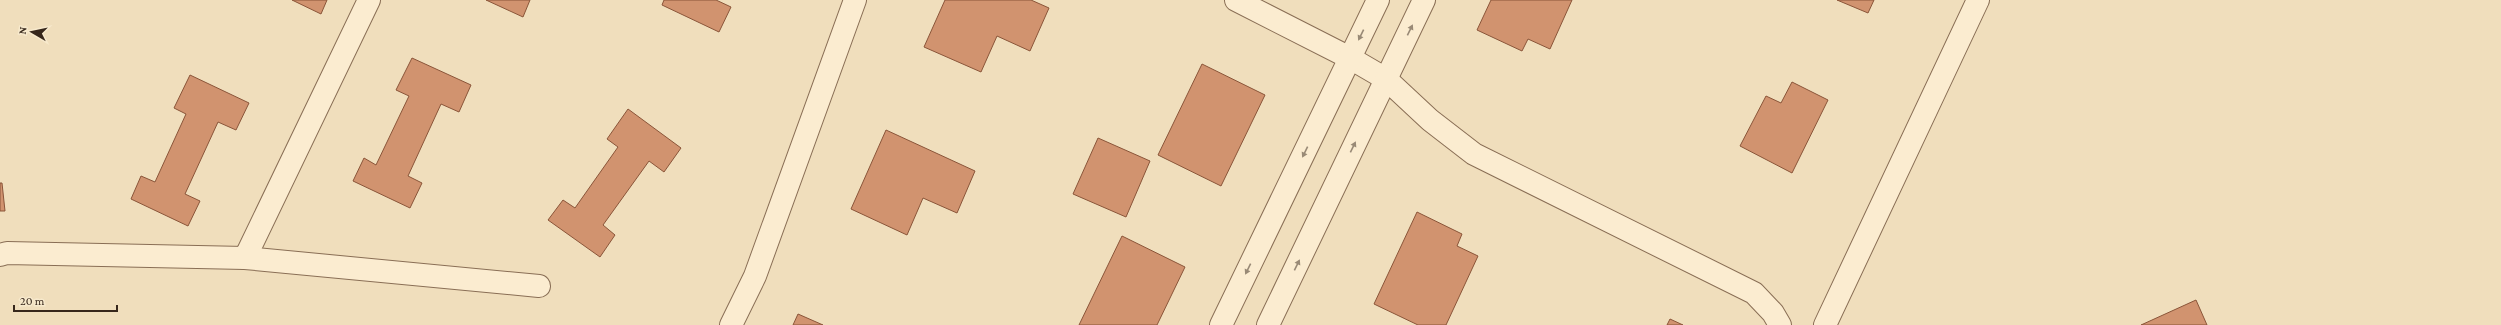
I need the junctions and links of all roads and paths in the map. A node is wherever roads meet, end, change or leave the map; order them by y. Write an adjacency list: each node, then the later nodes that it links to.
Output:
1 (369, 0): 10 (street)
2 (855, 0): 12 (street)
3 (1236, 0): 7 (street)
4 (1378, 0): 7 (street, one-way to 7)
5 (1424, 0): 8 (street, one-way to 5)
6 (1978, 0): 16 (street)
7 (1350, 58): 8 (street); 13 (street, one-way to 13)
8 (1386, 79): 14 (street, one-way to 8); 15 (street)
9 (0, 255): 10 (street)
10 (245, 258): 11 (street)
11 (539, 286)
12 (731, 325)
13 (1221, 325)
14 (1268, 325)
15 (1780, 325)
16 (1825, 325)

